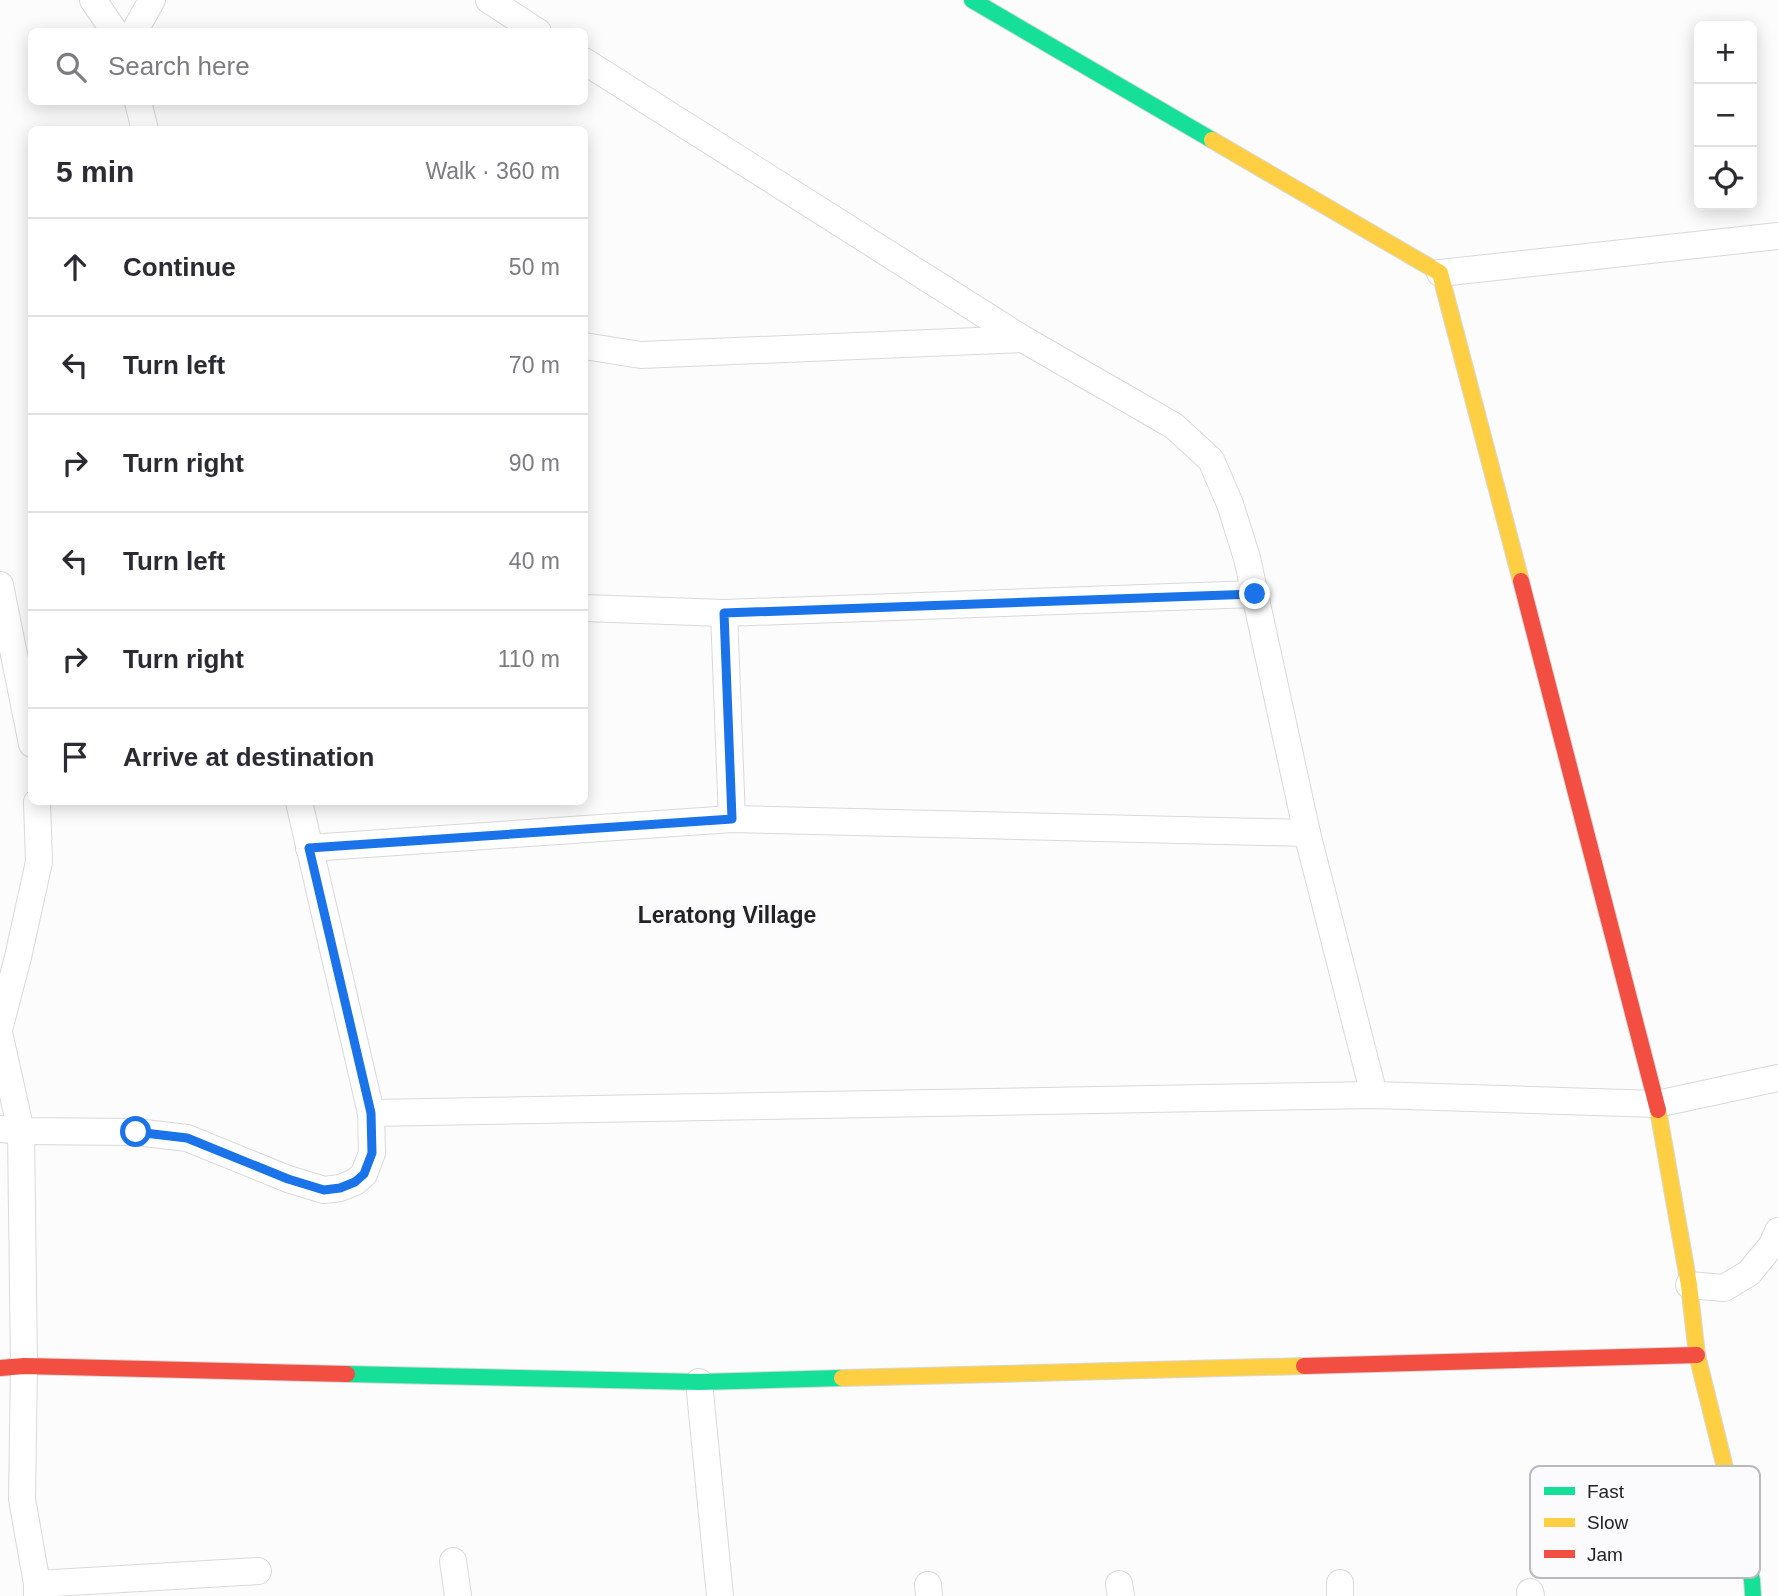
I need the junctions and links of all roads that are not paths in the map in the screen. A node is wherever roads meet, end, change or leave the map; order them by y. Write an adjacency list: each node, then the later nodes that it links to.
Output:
1 (93, 0): 5 (street)
2 (152, 0): 6 (street)
3 (489, 0): 7 (street)
4 (972, 0): 12 (street)
5 (112, 28)
6 (136, 28)
7 (532, 28)
8 (588, 64): 13 (street)
9 (139, 105): 10 (street)
10 (144, 126)
11 (1778, 236): 12 (street)
12 (1440, 274): 29 (street)
13 (1023, 339): 14 (street); 16 (street)
14 (588, 347)
15 (0, 585): 19 (street)
16 (1255, 594): 18 (street); 23 (street)
17 (588, 608): 18 (street)
18 (724, 613): 22 (street)
19 (28, 724)
20 (37, 805): 25 (street)
21 (300, 805): 24 (street)
22 (732, 819): 23 (street); 24 (street)
23 (1307, 834): 28 (street)
24 (309, 848): 30 (street)
25 (0, 1026)
26 (0, 1037): 31 (street)
27 (1778, 1078): 29 (street)
28 (1374, 1095): 29 (street); 30 (street)
29 (1657, 1104): 34 (street)
30 (371, 1113): 31 (street)
31 (10, 1130): 33 (street)
32 (1778, 1231): 34 (street)
33 (11, 1269): 36 (street)
34 (1689, 1285): 35 (street)
35 (1697, 1355): 37 (street); 38 (street)
36 (12, 1367): 37 (street); 39 (street)
37 (699, 1382): 45 (street)
38 (1724, 1466)
39 (11, 1500): 43 (street)
40 (453, 1562): 44 (street)
41 (258, 1571): 43 (street)
42 (1752, 1578): 46 (street)
43 (37, 1590)
44 (458, 1596)
45 (720, 1596)
46 (1753, 1596)

